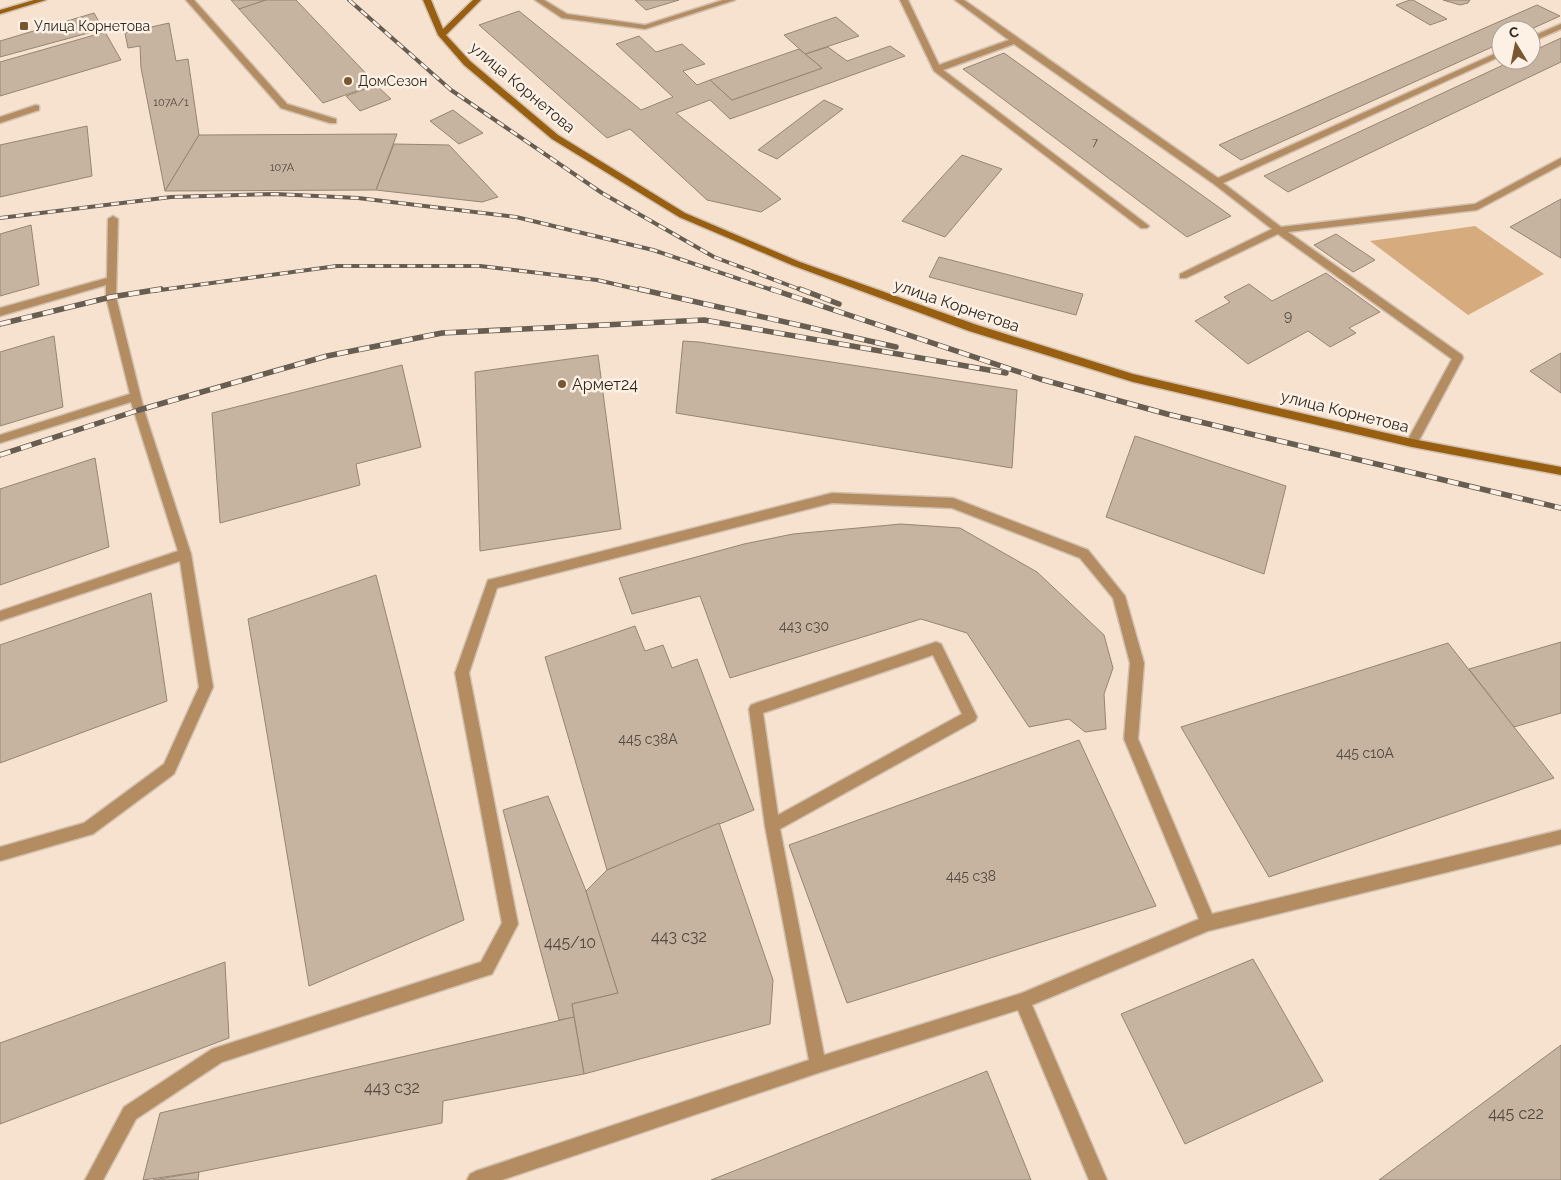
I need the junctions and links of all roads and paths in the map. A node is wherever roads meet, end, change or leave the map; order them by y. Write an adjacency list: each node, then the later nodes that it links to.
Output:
1 (42, 0): 9 (main road)
2 (190, 0): 18 (lane)
3 (427, 0): 11 (main road, улица Корнетова)
4 (477, 0): 11 (main road)
5 (539, 0): 6 (lane)
6 (731, 0)
7 (904, 0): 15 (lane)
8 (959, 0): 13 (lane)
9 (0, 12)
10 (1561, 26): 12 (lane)
11 (442, 35): 29 (main road, улица Корнетова)
12 (1541, 35)
13 (1016, 41): 15 (lane); 20 (lane)
14 (1491, 58): 20 (lane)
15 (937, 69): 22 (lane)
16 (36, 108): 17 (lane)
17 (0, 120)
18 (333, 121)
19 (1561, 161): 23 (lane)
20 (1216, 182): 23 (lane)
21 (112, 219): 25 (lane)
22 (1144, 226)
23 (1279, 230): 24 (lane); 29 (lane)
24 (1183, 276)
25 (111, 280): 26 (lane); 27 (lane)
26 (0, 312)
27 (136, 396): 28 (lane); 31 (lane)
28 (0, 439)
29 (1412, 443): 30 (main road, улица Корнетова)
30 (1561, 471)
31 (185, 554): 32 (lane); 35 (lane)
32 (0, 616)
33 (772, 826): 33 (lane); 38 (lane)
34 (1561, 837): 36 (lane)
35 (0, 854)
36 (1208, 923): 37 (lane); 39 (lane)
37 (1022, 1002): 38 (lane); 41 (lane)
38 (818, 1065): 40 (lane)
39 (94, 1180)
40 (476, 1180)
41 (1098, 1180)

